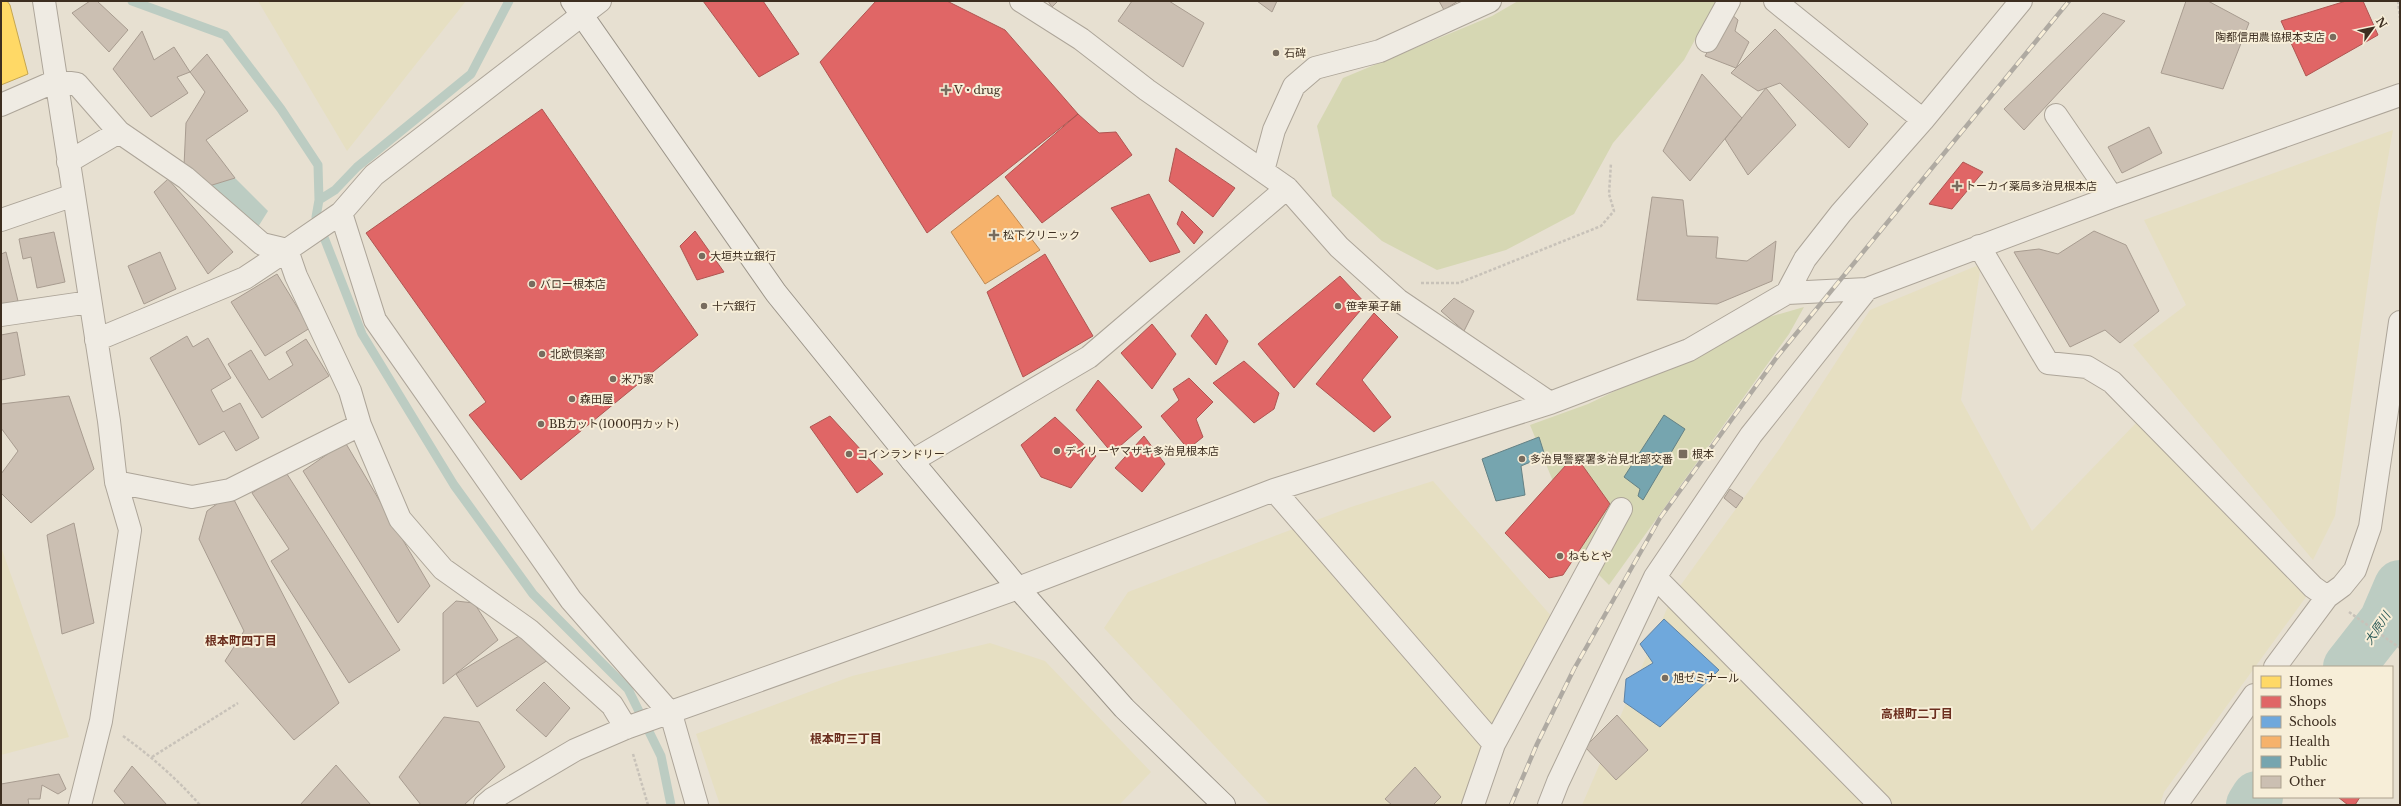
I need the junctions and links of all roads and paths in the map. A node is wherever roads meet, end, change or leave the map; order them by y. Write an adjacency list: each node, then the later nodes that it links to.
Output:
1 (44, 1): 12 (street)
2 (600, 1): 9 (street)
3 (1022, 1): 20 (street)
4 (1490, 1): 20 (street)
5 (1729, 1): 11 (street)
6 (1775, 1): 16 (street)
7 (2021, 1): 16 (street)
8 (2398, 1): 10 (path)
9 (577, 8): 24 (street); 37 (street)
10 (2400, 18)
11 (1707, 41)
12 (56, 81): 14 (street); 17 (street); 18 (street)
13 (2400, 95): 23 (street)
14 (1, 105)
15 (2056, 116): 23 (street)
16 (1923, 120): 30 (street)
17 (119, 132): 18 (street); 27 (street)
18 (68, 162): 22 (street)
19 (1611, 163): 28 (path)
20 (1263, 171): 21 (street)
21 (1287, 188): 35 (street); 37 (street)
22 (74, 195): 25 (street); 31 (street)
23 (2112, 197): 26 (street)
24 (341, 213): 27 (street); 48 (street)
25 (1, 220)
26 (1979, 246): 29 (street); 43 (street)
27 (287, 250): 34 (street); 36 (street)
28 (1418, 284)
29 (1867, 289): 30 (street); 41 (street)
30 (1788, 293): 35 (street)
31 (90, 302): 32 (street); 34 (street)
32 (1, 316)
33 (2400, 322): 43 (street)
34 (96, 340): 38 (street)
35 (1550, 403): 39 (street)
36 (360, 425): 38 (street); 50 (street)
37 (912, 461): 42 (street)
38 (116, 482): 49 (street)
39 (1274, 490): 42 (street); 51 (street)
40 (1621, 509): 51 (street)
41 (1655, 577): 60 (street); 61 (street)
42 (1018, 588): 48 (street); 58 (street)
43 (2327, 597): 44 (path); 45 (street)
44 (2400, 648)
45 (2276, 666)
46 (2253, 696): 62 (street)
47 (238, 703): 52 (path)
48 (671, 714): 50 (street); 57 (street)
49 (101, 721): 52 (path); 53 (street)
50 (626, 728): 55 (street); 56 (path)
51 (1494, 744): 59 (street)
52 (152, 757): 54 (path)
53 (80, 805)
54 (200, 805)
55 (485, 805)
56 (648, 805)
57 (697, 805)
58 (1224, 805)
59 (1473, 805)
60 (1549, 805)
61 (1880, 805)
62 (2176, 805)

